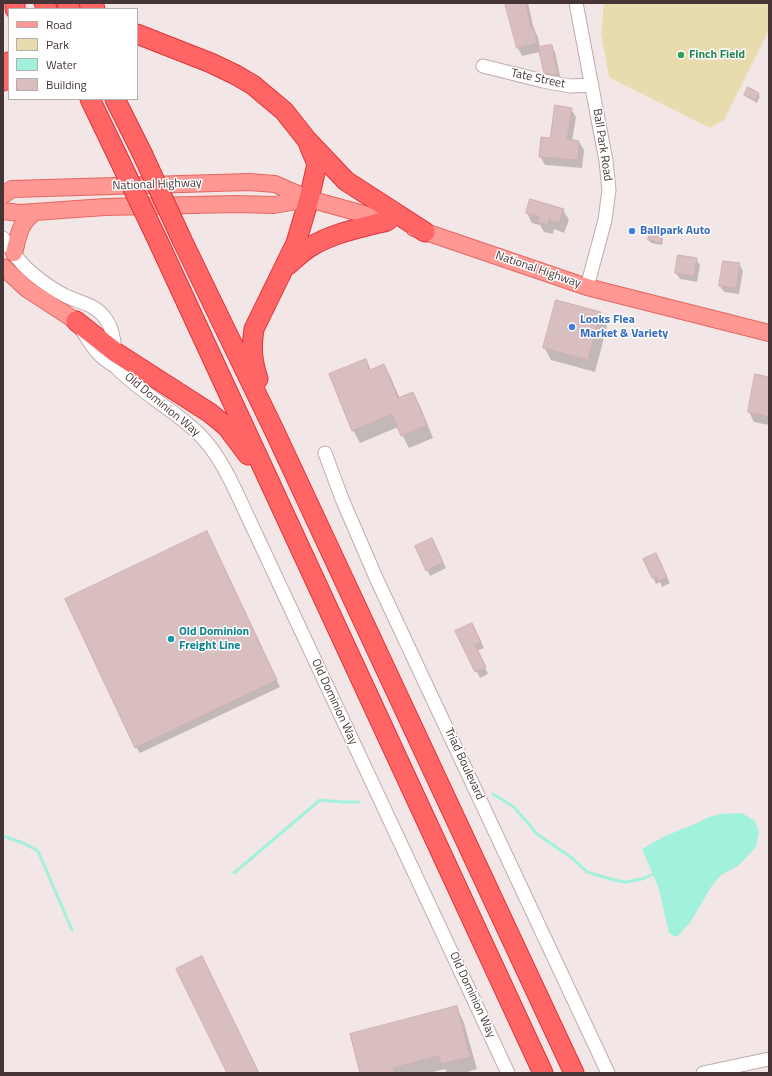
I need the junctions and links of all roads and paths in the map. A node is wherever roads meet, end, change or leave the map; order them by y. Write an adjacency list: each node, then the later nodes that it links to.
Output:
1 (576, 3): 6 (street, Ball Park Road)
2 (138, 34): 9 (highway)
3 (8, 65): 5 (highway)
4 (484, 66): 6 (street, Tate Street)
5 (3, 81)
6 (592, 85): 20 (street, Ball Park Road)
7 (90, 100): 26 (highway, bridge)
8 (116, 100): 24 (highway, bridge)
9 (307, 140): 11 (highway); 15 (highway)
10 (3, 195): 11 (main road, National Highway)
11 (309, 200): 13 (main road, National Highway); 14 (main road, National Highway); 19 (highway)
12 (3, 211): 13 (main road, National Highway)
13 (35, 212): 17 (main road)
14 (387, 221): 15 (main road, National Highway); 19 (highway)
15 (426, 232): 20 (main road, National Highway)
16 (3, 238): 17 (street)
17 (14, 253): 23 (street)
18 (3, 267): 21 (main road)
19 (283, 270): 24 (highway)
20 (587, 287): 22 (main road, National Highway)
21 (76, 321): 23 (highway)
22 (769, 333)
23 (115, 359): 26 (highway); 28 (street, Old Dominion Way)
24 (274, 430): 30 (highway)
25 (325, 453): 31 (street, Triad Boulevard)
26 (306, 562): 29 (highway)
27 (769, 1060): 32 (street)
28 (508, 1073)
29 (543, 1073)
30 (574, 1073)
31 (608, 1073)
32 (703, 1073)

